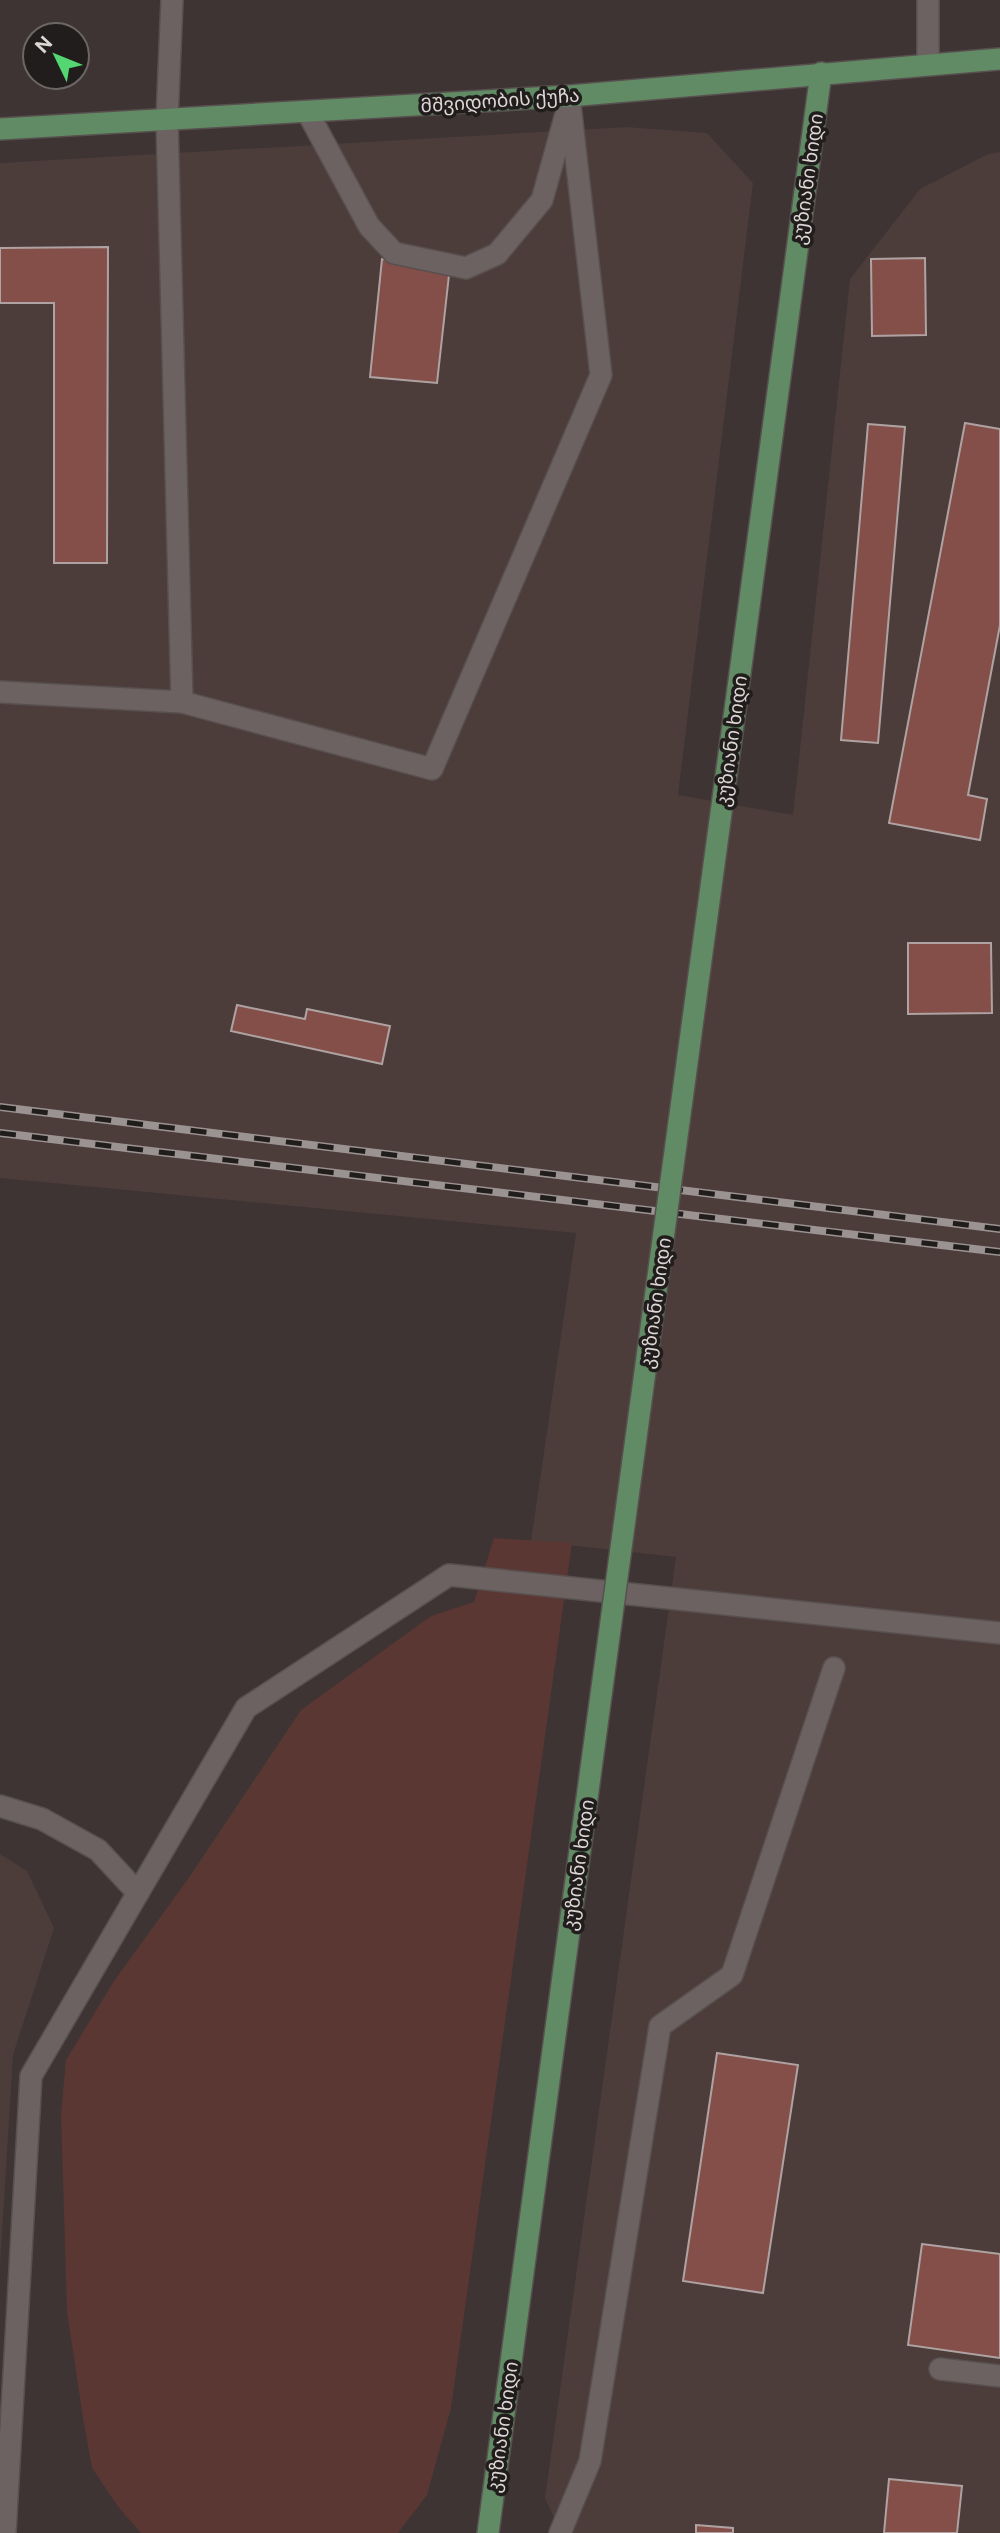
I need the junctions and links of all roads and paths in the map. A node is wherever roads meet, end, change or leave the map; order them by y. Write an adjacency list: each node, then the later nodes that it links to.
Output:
1 (172, 0): 8 (street)
2 (928, 0): 4 (street)
3 (1000, 59): 4 (main road, მშვიდობის ქუჩა)
4 (928, 64): 5 (main road, მშვიდობის ქუჩა)
5 (821, 73): 6 (main road, მშვიდობის ქუჩა); 20 (main road, კუზიანი ხიდი, bridge)
6 (569, 96): 7 (main road, მშვიდობის ქუჩა); 7 (street); 11 (street)
7 (308, 113): 8 (main road, მშვიდობის ქუჩა)
8 (167, 120): 9 (main road, მშვიდობის ქუჩა); 11 (street)
9 (0, 129)
10 (0, 692): 11 (street)
11 (182, 702)
12 (1000, 1633): 15 (street)
13 (834, 1668): 21 (street)
14 (0, 1805): 15 (street)
15 (138, 1893): 18 (street)
16 (940, 2369): 17 (street)
17 (1000, 2376)
18 (6, 2405): 19 (street)
19 (5, 2533)
20 (488, 2533)
21 (560, 2533)

